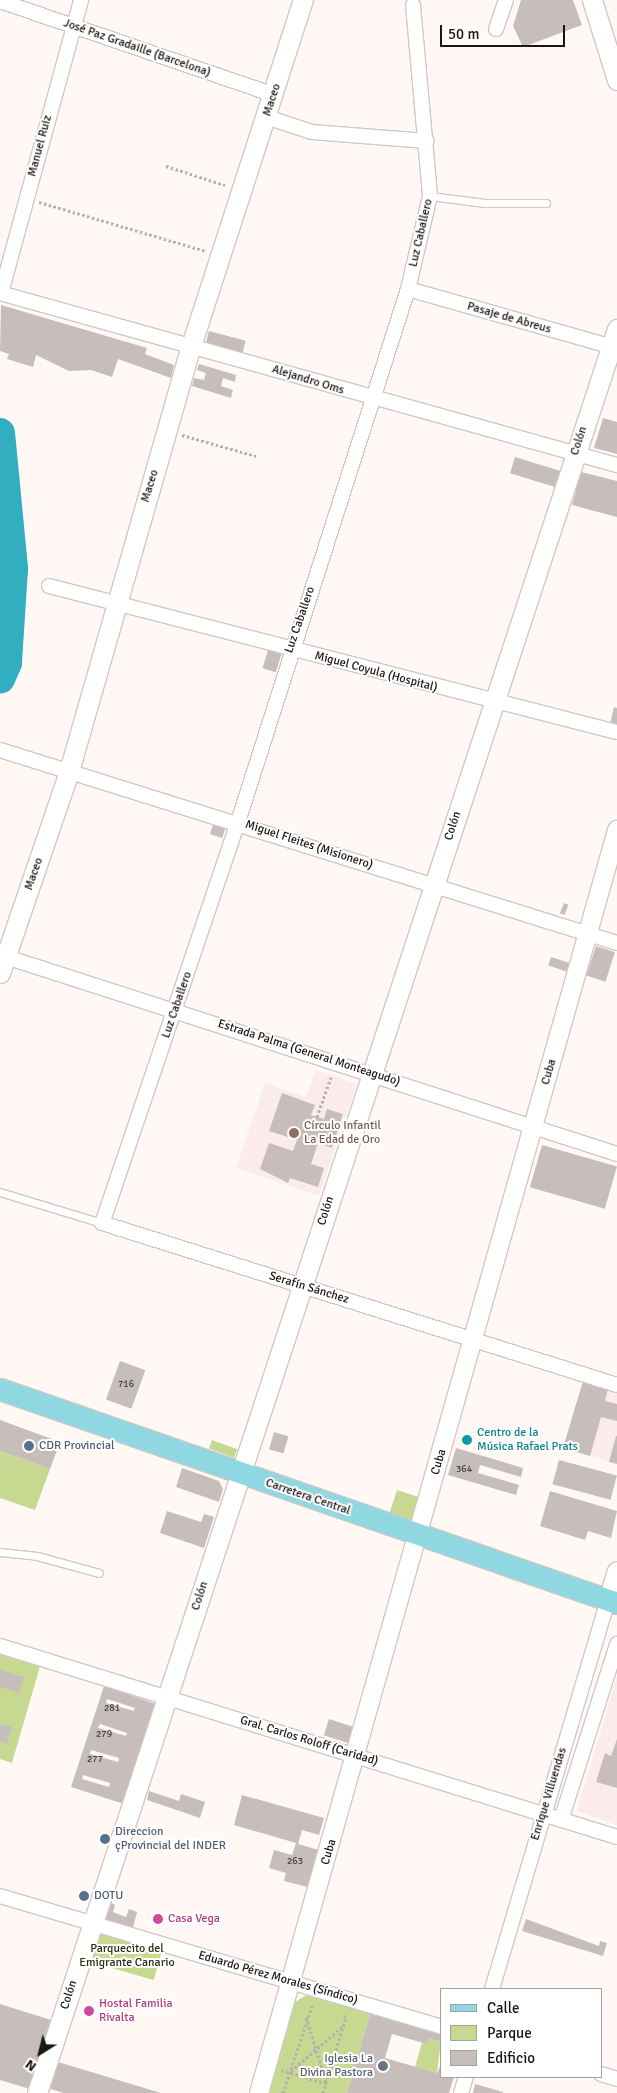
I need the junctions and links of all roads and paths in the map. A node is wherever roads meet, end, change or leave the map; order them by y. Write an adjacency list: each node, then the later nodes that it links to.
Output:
1 (81, 0): 7 (street, Manuel Ruiz)
2 (303, 0): 10 (main road, Maceo)
3 (506, 0): 8 (street)
4 (592, 0): 9 (main road)
5 (0, 1): 7 (street, José Paz Gradaille (Barcelona))
6 (413, 5): 12 (street, Luz Caballero)
7 (72, 26): 10 (street, José Paz Gradaille (Barcelona)); 16 (street, Manuel Ruiz)
8 (496, 29)
9 (617, 80)
10 (274, 95): 11 (main road, Maceo)
11 (266, 117): 12 (street); 14 (main road, Maceo)
12 (427, 140): 15 (street, Luz Caballero)
13 (166, 166): 14 (path)
14 (242, 190): 18 (main road, Maceo)
15 (430, 196): 17 (lane); 19 (street, Luz Caballero)
16 (26, 198): 18 (path); 20 (street, Manuel Ruiz)
17 (546, 203)
18 (221, 256): 22 (main road, Maceo)
19 (408, 289): 21 (street, Pasaje de Abreus); 23 (street, Luz Caballero)
20 (0, 293): 22 (street, Alejandro Oms)
21 (614, 338): 25 (main road, Colón)
22 (191, 346): 23 (street, Alejandro Oms); 24 (main road, Maceo)
23 (374, 400): 25 (street, Alejandro Oms); 30 (street, Luz Caballero)
24 (166, 430): 26 (path); 29 (main road, Maceo)
25 (575, 454): 27 (street, Alejandro Oms); 31 (main road, Colón)
26 (256, 456)
27 (617, 465)
28 (49, 586): 29 (street, Miguel Coyula (Hospital))
29 (115, 603): 30 (street, Miguel Coyula (Hospital)); 34 (main road, Maceo)
30 (289, 650): 31 (street, Miguel Coyula (Hospital)); 35 (street, Luz Caballero)
31 (493, 702): 32 (street, Miguel Coyula (Hospital)); 37 (main road, Colón)
32 (617, 732)
33 (0, 750): 34 (street, Miguel Fleites (Misionero))
34 (69, 771): 35 (street, Miguel Fleites (Misionero)); 40 (main road, Maceo)
35 (238, 822): 37 (street, Miguel Fleites (Misionero)); 41 (street, Luz Caballero)
36 (617, 830): 38 (street, Cuba)
37 (433, 886): 38 (street, Miguel Fleites (Misionero)); 43 (main road, Colón)
38 (588, 934): 39 (street, Miguel Fleites (Misionero)); 45 (street, Cuba)
39 (617, 943)
40 (2, 961): 41 (street, Estrada Palma (General Monteagudo))
41 (176, 1010): 42 (street, Estrada Palma (General Monteagudo)); 48 (street, Luz Caballero)
42 (336, 1062): 43 (street, Estrada Palma (General Monteagudo)); 44 (path)
43 (371, 1073): 45 (street, Estrada Palma (General Monteagudo)); 49 (main road, Colón)
44 (317, 1117)
45 (534, 1126): 46 (street, Estrada Palma (General Monteagudo)); 50 (street, Cuba)
46 (617, 1154)
47 (0, 1192): 48 (lane, Serafín Sánchez)
48 (102, 1223): 49 (street, Serafín Sánchez)
49 (302, 1286): 50 (street, Serafín Sánchez); 53 (main road, Colón)
50 (474, 1340): 51 (street, Serafín Sánchez); 54 (street, Cuba)
51 (617, 1385)
52 (0, 1388): 53 (main road, Carretera Central)
53 (239, 1473): 54 (main road, Carretera Central); 61 (main road, Colón)
54 (418, 1536): 58 (main road, Carretera Central); 62 (street, Cuba)
55 (0, 1552): 57 (lane)
56 (617, 1571): 58 (main road)
57 (99, 1573)
58 (612, 1602): 63 (street, Enrique Villuendas)
59 (617, 1644): 64 (street, Enrique Villuendas)
60 (0, 1646): 61 (street, Gral. Carlos Roloff (Caridad))
61 (167, 1698): 62 (street, Gral. Carlos Roloff (Caridad)); 67 (main road, Colón)
62 (356, 1756): 63 (street, Gral. Carlos Roloff (Caridad)); 68 (street, Cuba)
63 (542, 1814): 64 (street, Gral. Carlos Roloff (Caridad)); 69 (street, Enrique Villuendas)
64 (561, 1820): 65 (street, Gral. Carlos Roloff (Caridad))
65 (617, 1837)
66 (0, 1896): 67 (street, Eduardo Pérez Morales (Síndico))
67 (92, 1924): 68 (street, Eduardo Pérez Morales (Síndico)); 83 (main road, Colón)
68 (292, 1982): 74 (street, Eduardo Pérez Morales (Síndico)); 84 (street, Cuba)
69 (492, 1988)
70 (319, 2008): 72 (path)
71 (337, 2014): 73 (path)
72 (306, 2017): 75 (path); 77 (path)
73 (344, 2026): 75 (path); 76 (path)
74 (440, 2026)
75 (316, 2049): 77 (path); 82 (path)
76 (331, 2067): 78 (path); 82 (path)
77 (289, 2072): 82 (path); 85 (path)
78 (352, 2074)
79 (602, 2074): 81 (street)
80 (466, 2078): 87 (street)
81 (617, 2079)
82 (326, 2083): 86 (path)
83 (36, 2093)
84 (259, 2093)
85 (283, 2093)
86 (323, 2093)
87 (461, 2093)

